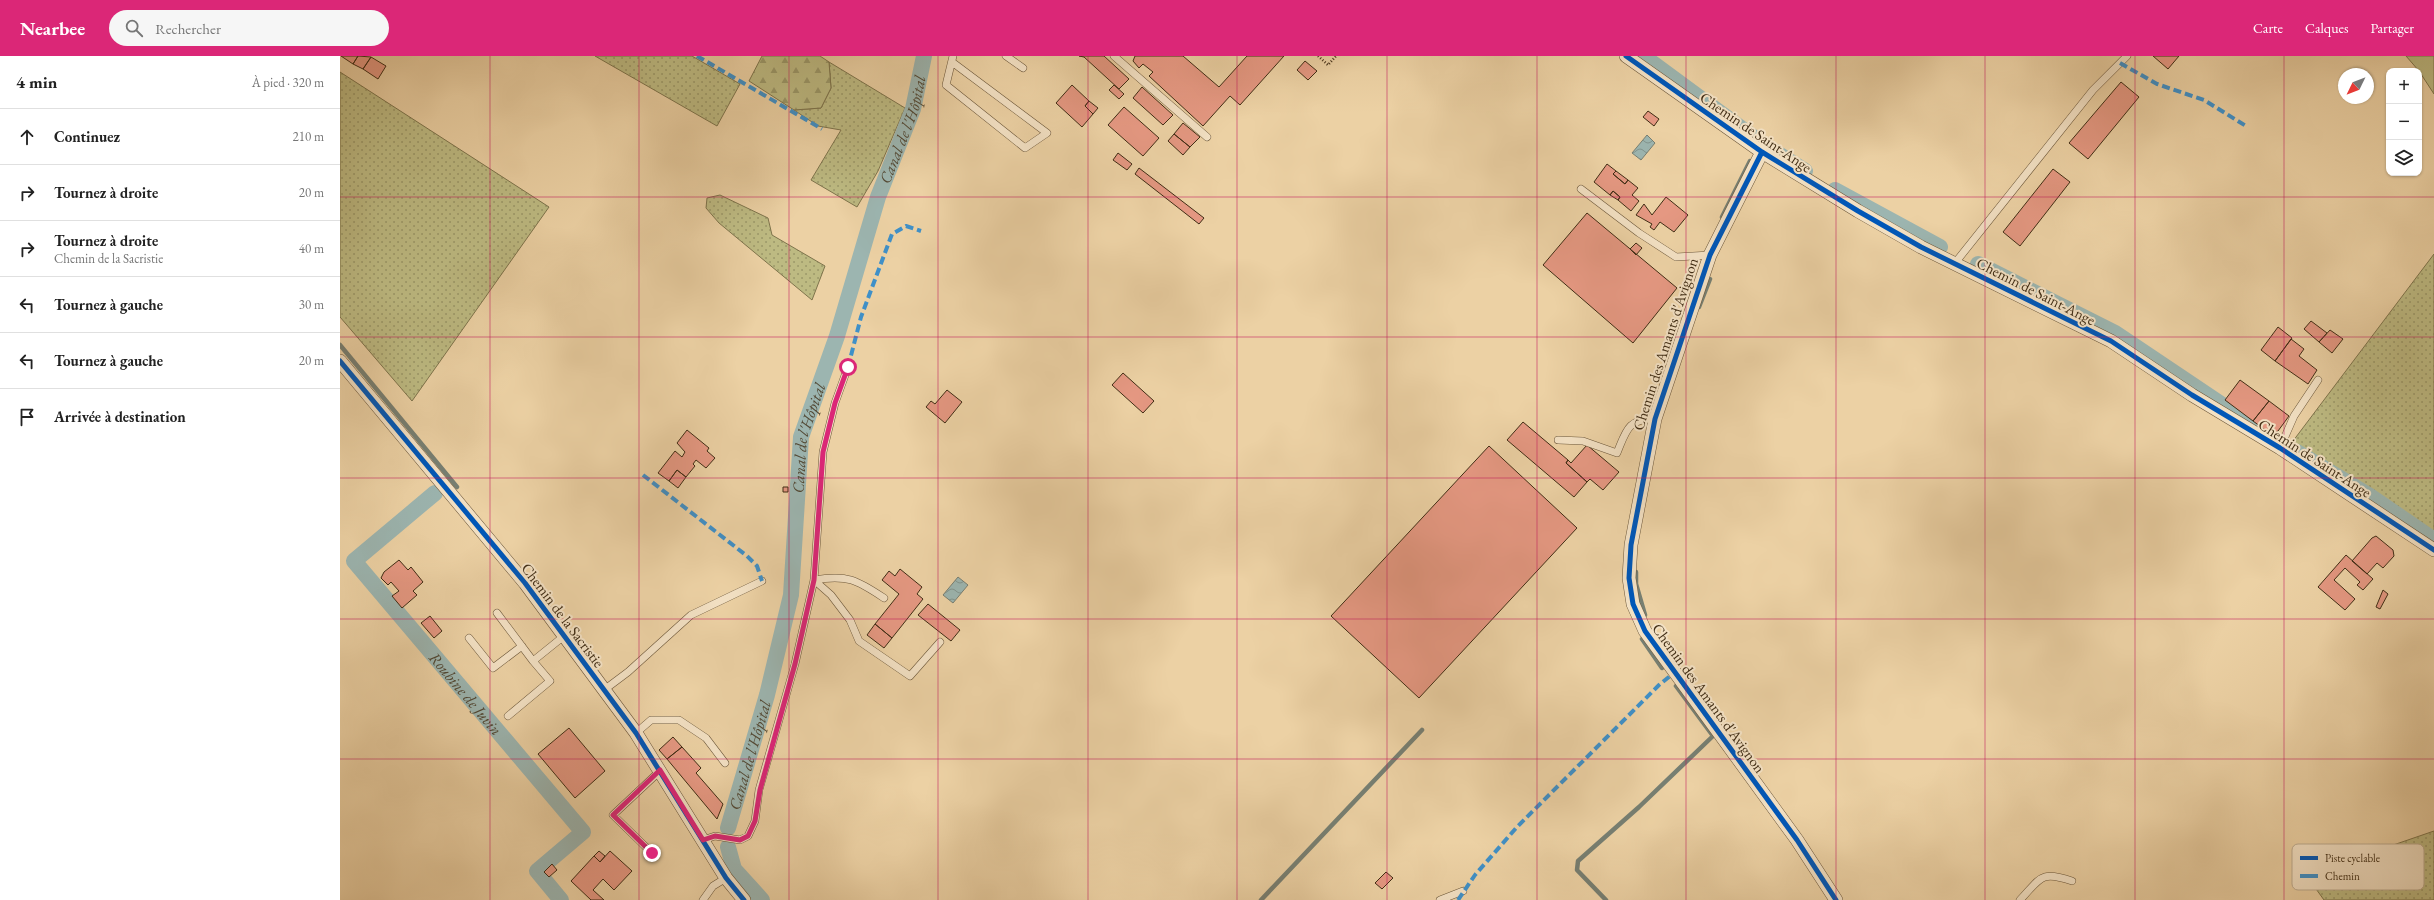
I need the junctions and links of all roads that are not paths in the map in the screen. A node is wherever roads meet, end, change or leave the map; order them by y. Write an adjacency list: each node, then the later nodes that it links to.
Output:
1 (1006, 56): 6 (lane)
2 (1114, 56): 7 (lane)
3 (1626, 56): 8 (street, Chemin de Saint-Ange)
4 (2127, 56): 11 (lane)
5 (952, 59): 5 (lane)
6 (1023, 68)
7 (1207, 137)
8 (1762, 152): 10 (street, Chemin des Amants d'Avignon); 11 (street, Chemin de Saint-Ange)
9 (1581, 189): 10 (lane)
10 (1710, 255): 15 (street, Chemin des Amants d'Avignon)
11 (1955, 263): 17 (street, Chemin de Saint-Ange)
12 (340, 361): 23 (street, Chemin de la Sacristie)
13 (848, 367): 19 (lane)
14 (2318, 380): 17 (lane)
15 (1655, 419): 16 (lane); 41 (street, Chemin des Amants d'Avignon)
16 (1558, 440)
17 (2280, 448): 18 (street, Chemin de Saint-Ange)
18 (2434, 550)
19 (814, 580): 21 (lane); 25 (lane); 33 (lane)
20 (762, 581): 28 (lane)
21 (884, 598)
22 (497, 613): 26 (lane)
23 (564, 636): 27 (lane); 28 (street, Chemin de la Sacristie)
24 (469, 638): 26 (lane)
25 (940, 642)
26 (522, 646): 27 (lane)
27 (533, 661): 29 (lane)
28 (604, 690): 30 (street, Chemin de la Sacristie)
29 (508, 716)
30 (636, 733): 31 (lane); 32 (street, Chemin de la Sacristie)
31 (726, 763)
32 (660, 770): 33 (street, Chemin de la Sacristie); 34 (lane)
33 (703, 840): 35 (street, Chemin de la Sacristie)
34 (652, 853)
35 (726, 878): 38 (lane); 39 (street, Chemin de la Sacristie)
36 (2072, 881): 42 (lane)
37 (1463, 891): 40 (lane)
38 (703, 900)
39 (744, 900)
40 (1440, 900)
41 (1836, 900)
42 (2020, 900)

